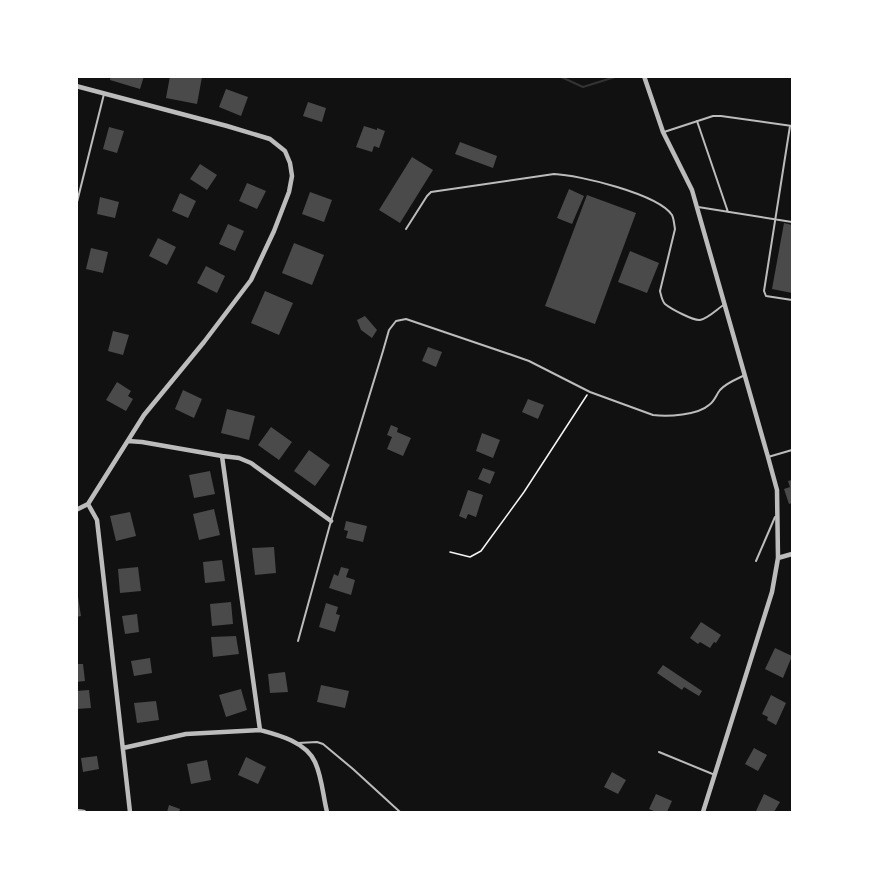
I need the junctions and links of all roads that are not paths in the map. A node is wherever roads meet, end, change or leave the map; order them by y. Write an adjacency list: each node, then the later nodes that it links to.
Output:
1 (644, 79): 6 (street)
2 (76, 86): 3 (street)
3 (104, 93): 7 (lane); 16 (street)
4 (697, 121): 5 (lane); 6 (lane); 9 (lane)
5 (791, 126): 10 (lane)
6 (663, 132): 8 (street)
7 (76, 206)
8 (697, 207): 9 (lane); 14 (street)
9 (728, 212): 10 (lane)
10 (775, 219): 11 (lane); 13 (lane)
11 (792, 222)
12 (406, 229): 14 (lane)
13 (792, 300)
14 (725, 304): 15 (street)
15 (745, 375): 19 (street); 23 (lane)
16 (128, 441): 18 (street); 20 (street)
17 (792, 450): 19 (lane)
18 (222, 456): 23 (street); 28 (street)
19 (768, 457): 22 (street)
20 (88, 504): 21 (street); 30 (street)
21 (76, 510)
22 (777, 512): 25 (street); 26 (lane)
23 (331, 521): 27 (lane)
24 (792, 554): 25 (street)
25 (778, 558): 32 (street)
26 (756, 561)
27 (298, 641)
28 (260, 730): 29 (street); 30 (street)
29 (296, 743): 36 (street); 37 (lane)
30 (123, 748): 35 (street)
31 (659, 752): 32 (lane)
32 (715, 775): 38 (street)
33 (76, 811): 34 (street)
34 (84, 813)
35 (130, 813)
36 (327, 813)
37 (400, 813)
38 (703, 813)

